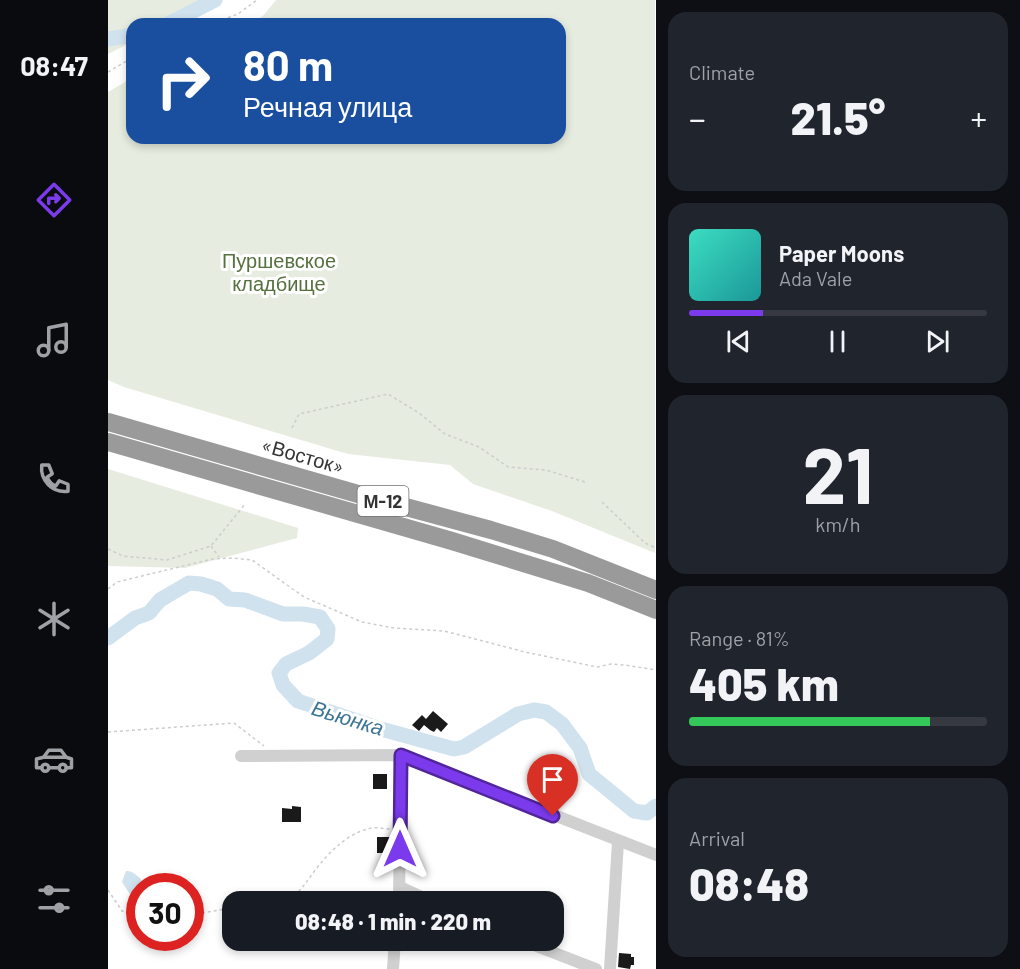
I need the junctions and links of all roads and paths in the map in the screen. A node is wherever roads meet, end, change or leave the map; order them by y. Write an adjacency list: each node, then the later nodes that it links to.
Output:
1 (257, 0): 2 (path)
2 (227, 18)
3 (126, 62): 4 (path)
4 (108, 72)
5 (108, 422): 16 (highway, «Восток» / М-12)
6 (292, 428): 8 (path)
7 (108, 442): 17 (highway, М-12)
8 (585, 482)
9 (602, 502): 12 (path)
10 (245, 504): 11 (path)
11 (211, 546): 13 (path); 14 (path)
12 (656, 548)
13 (108, 549)
14 (220, 559): 15 (path); 18 (path)
15 (108, 589)
16 (656, 590)
17 (656, 610)
18 (656, 670)
19 (108, 732): 22 (path)
20 (401, 755): 22 (street); 23 (street); 24 (street)
21 (242, 756): 22 (street)
22 (276, 756)
23 (400, 830): 26 (street); 28 (path)
24 (618, 842): 25 (street); 38 (street)
25 (656, 855)
26 (400, 887): 29 (street); 30 (street)
27 (108, 890): 32 (path)
28 (299, 891)
29 (400, 891)
30 (409, 891)
31 (222, 910): 33 (path)
32 (126, 912)
33 (204, 913)
34 (394, 951): 36 (street)
35 (549, 951): 37 (street)
36 (393, 969)
37 (596, 969)
38 (610, 969)

